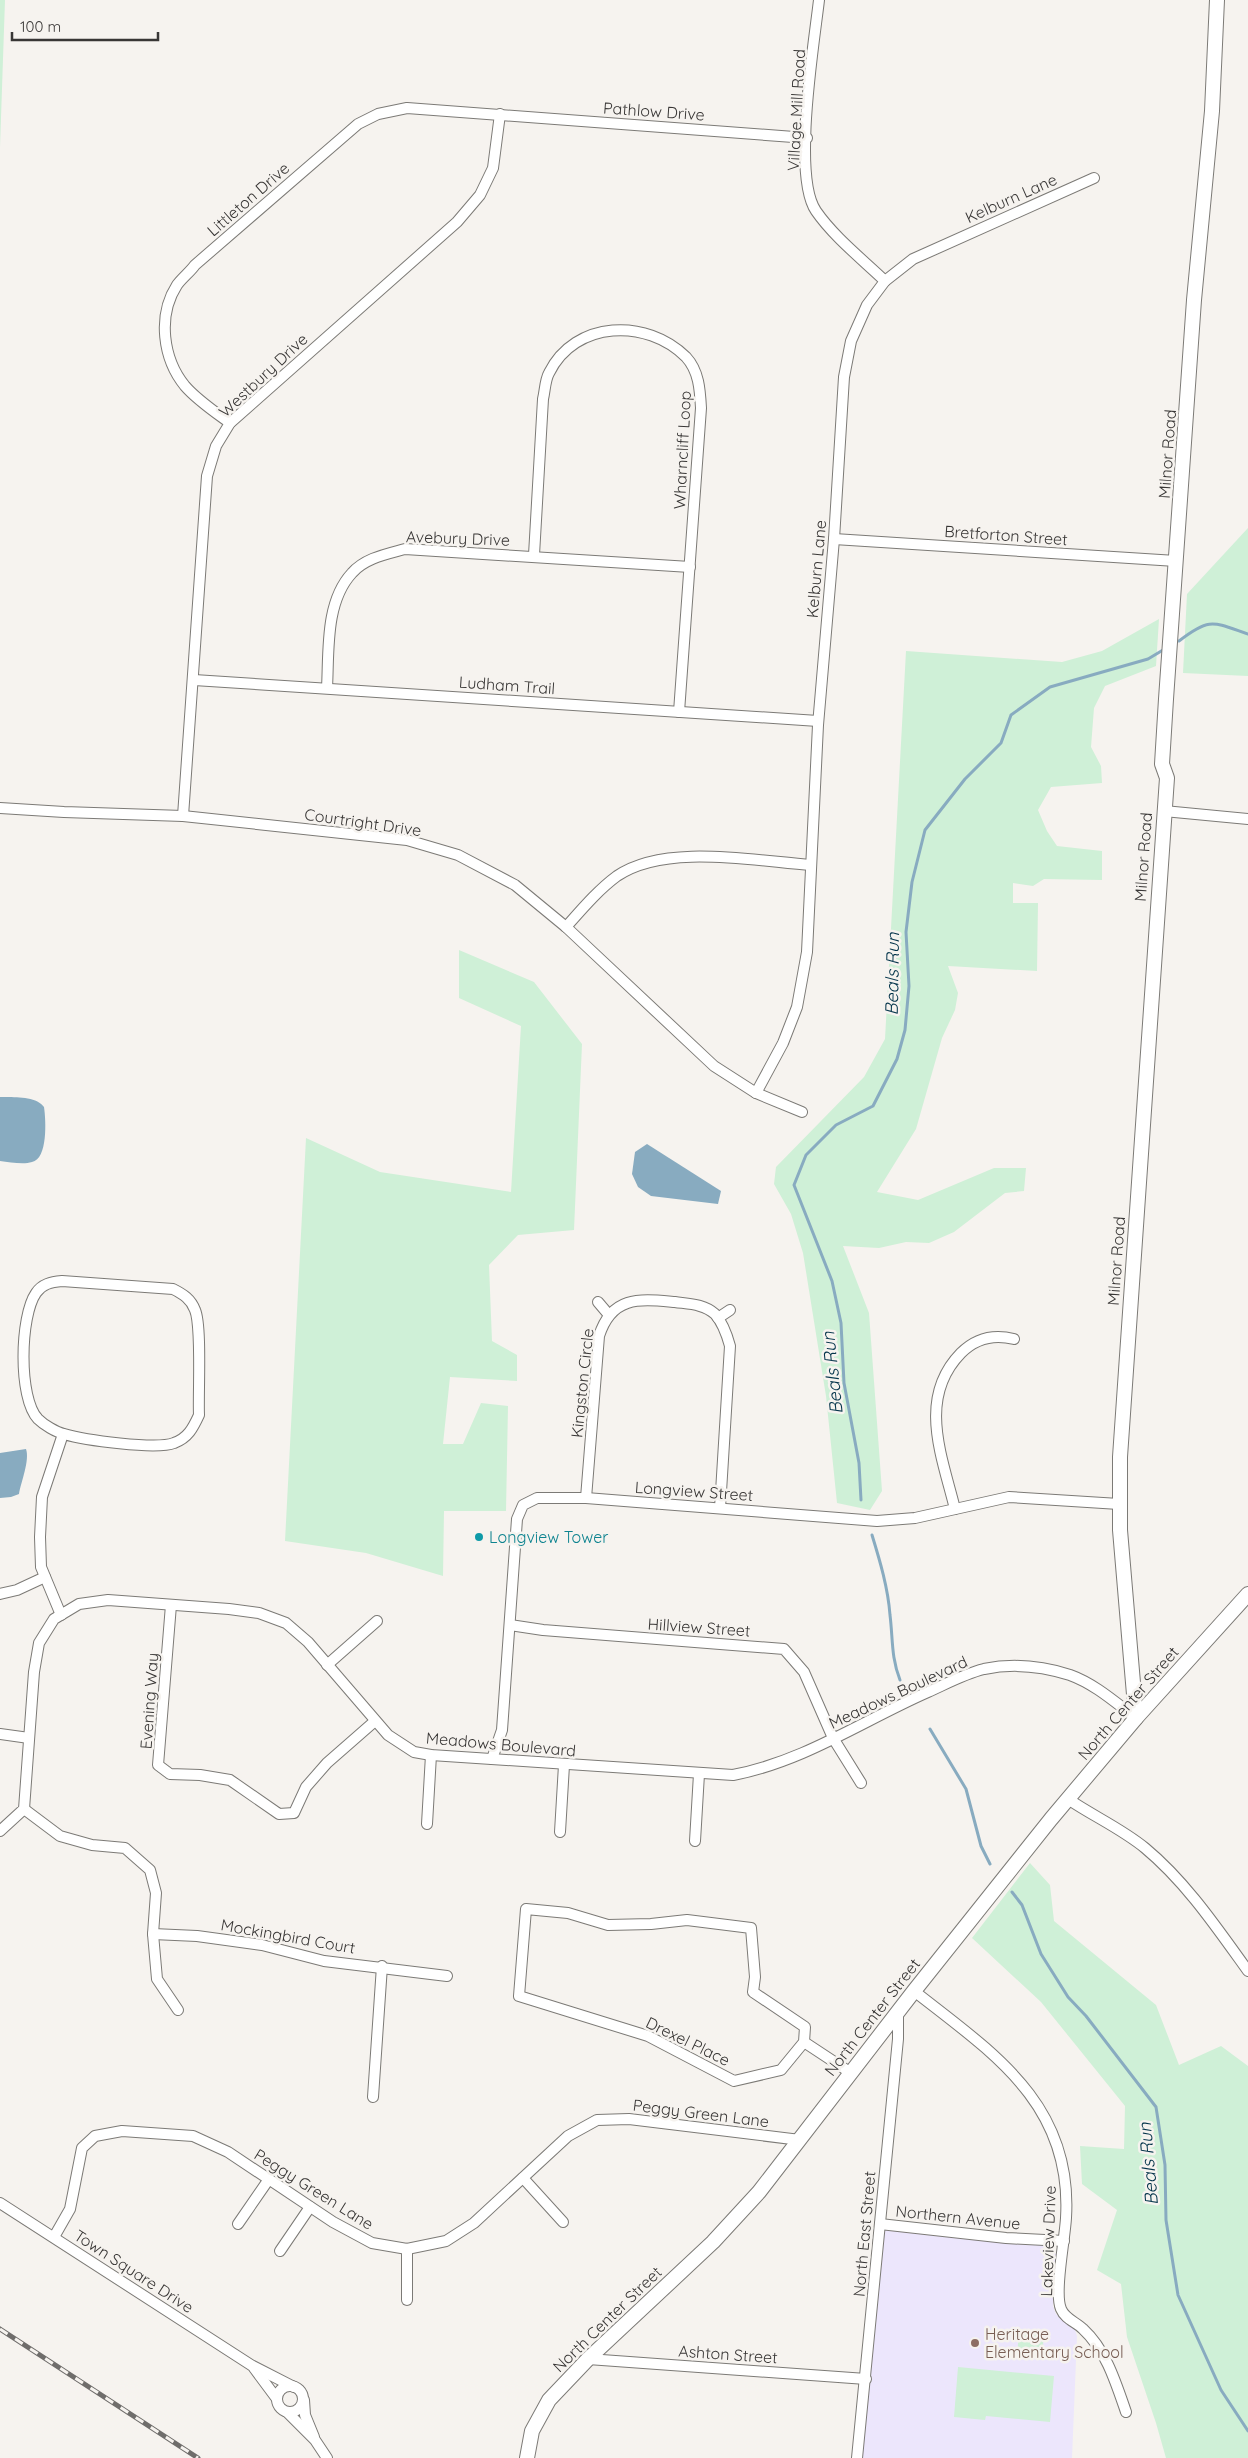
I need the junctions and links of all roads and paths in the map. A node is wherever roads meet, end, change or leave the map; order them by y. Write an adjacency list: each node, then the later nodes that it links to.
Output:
1 (819, 0): 4 (street, Village Mill Road)
2 (1217, 0): 10 (main road, Milnor Road)
3 (500, 114): 4 (street, Pathlow Drive); 7 (street, Westbury Drive); 7 (street, Littleton Drive)
4 (807, 138): 6 (street, Village Mill Road)
5 (1094, 178): 6 (street, Kelburn Lane)
6 (885, 281): 8 (street, Kelburn Lane)
7 (230, 423): 12 (street, Westbury Drive)
8 (834, 539): 10 (street, Bretforton Street); 15 (street, Kelburn Lane)
9 (534, 555): 11 (street, Avebury Drive); 11 (street, Wharncliff Loop); 13 (street, Avebury Drive)
10 (1176, 561): 17 (main road, Milnor Road)
11 (690, 567): 14 (street, Wharncliff Loop)
12 (194, 680): 13 (street, Ludham Trail); 18 (street, Westbury Drive)
13 (327, 688): 14 (street, Ludham Trail)
14 (680, 712): 15 (street, Ludham Trail)
15 (818, 721): 20 (street, Kelburn Lane)
16 (0, 808): 18 (street, Courtright Drive)
17 (1164, 811): 19 (street); 31 (main road, Milnor Road)
18 (184, 816): 21 (street, Courtright Drive)
19 (1248, 819)
20 (811, 865): 21 (street); 22 (street, Kelburn Lane)
21 (566, 927): 22 (street, Courtright Drive)
22 (756, 1093): 23 (street, Courtright Drive)
23 (802, 1112)
24 (598, 1302): 26 (street)
25 (730, 1310): 27 (street)
26 (609, 1315): 27 (street, Kingston Circle); 30 (street, Kingston Circle)
27 (718, 1318): 32 (street)
28 (1014, 1339): 33 (street)
29 (64, 1434): 29 (street); 34 (street)
30 (586, 1498): 32 (street, Longview Street); 40 (street, Longview Street)
31 (1119, 1504): 33 (street, Longview Street); 42 (main road, Milnor Road)
32 (720, 1508): 33 (street, Longview Street)
33 (954, 1509)
34 (45, 1577): 35 (street); 38 (street)
35 (0, 1594)
36 (1248, 1594): 42 (main road, North Center Street)
37 (171, 1605): 38 (street, Meadows Boulevard); 41 (street, Meadows Boulevard); 43 (street, Evening Way)
38 (61, 1615): 45 (street, Meadows Boulevard)
39 (377, 1621): 41 (street)
40 (510, 1625): 46 (street, Hillview Street); 48 (street, Longview Street)
41 (327, 1665): 43 (street, Meadows Boulevard)
42 (1136, 1718): 46 (street, Meadows Boulevard); 52 (main road, North Center Street)
43 (375, 1721): 47 (street, Meadows Boulevard)
44 (0, 1734): 45 (street)
45 (29, 1738): 53 (street, Meadows Boulevard)
46 (833, 1738): 50 (street, Meadows Boulevard); 51 (street, Hillview Street)
47 (431, 1755): 48 (street, Meadows Boulevard); 54 (street)
48 (492, 1759): 49 (street, Meadows Boulevard)
49 (564, 1765): 50 (street, Meadows Boulevard); 56 (street)
50 (699, 1774): 57 (street)
51 (861, 1782)
52 (1068, 1799): 60 (street); 62 (main road, North Center Street)
53 (24, 1809): 55 (street); 58 (street)
54 (427, 1824)
55 (0, 1831)
56 (560, 1832)
57 (695, 1841)
58 (153, 1934): 59 (street, Mockingbird Court); 63 (street)
59 (382, 1966): 61 (street, Mockingbird Court); 67 (street)
60 (1248, 1971)
61 (447, 1976)
62 (914, 1991): 64 (main road, North Center Street); 77 (street, Lakeview Drive)
63 (178, 2010)
64 (898, 2012): 66 (main road, North Center Street); 75 (street, North East Street)
65 (804, 2042): 65 (street, Drexel Place); 66 (street)
66 (851, 2073): 68 (main road, North Center Street)
67 (372, 2097)
68 (800, 2140): 69 (street, Peggy Green Lane); 81 (main road, North Center Street)
69 (523, 2178): 73 (street); 78 (street, Peggy Green Lane)
70 (269, 2179): 72 (street, Peggy Green Lane); 74 (street); 76 (street, Peggy Green Lane)
71 (0, 2203): 76 (street, Town Square Drive)
72 (310, 2207): 78 (street, Peggy Green Lane); 79 (street)
73 (563, 2222)
74 (238, 2224)
75 (880, 2224): 77 (street, Northern Avenue); 83 (street, North East Street)
76 (54, 2237): 82 (street, Town Square Drive)
77 (1064, 2241): 88 (street, Lakeview Drive)
78 (407, 2249): 80 (street)
79 (280, 2251)
80 (407, 2300)
81 (588, 2359): 83 (street, Ashton Street); 91 (main road, North Center Street)
82 (251, 2365): 84 (street, Town Square Drive); 85 (street, Town Square Drive)
83 (866, 2379): 92 (street, North East Street)
84 (294, 2387): 85 (street); 86 (street, Town Square Drive)
85 (277, 2399): 87 (street, Town Square Drive)
86 (304, 2400): 87 (street); 89 (street, Town Square Drive)
87 (287, 2412): 89 (street, Town Square Drive)
88 (1126, 2412)
89 (315, 2440): 90 (street, Town Square Drive)
90 (327, 2458)
91 (527, 2458)
92 (856, 2458)

